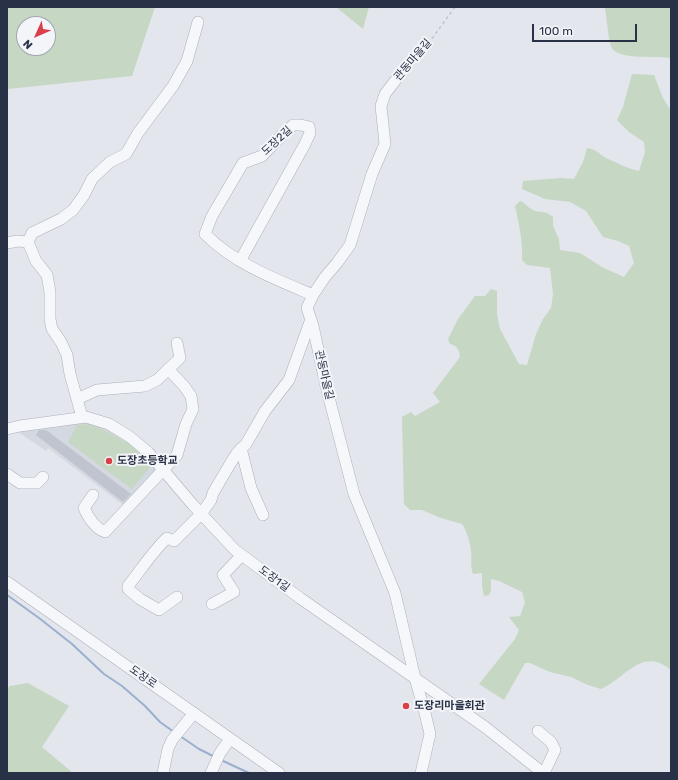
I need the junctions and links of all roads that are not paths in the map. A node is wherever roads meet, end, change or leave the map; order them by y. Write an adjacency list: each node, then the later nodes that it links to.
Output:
1 (198, 22): 3 (street)
2 (395, 81): 6 (street, 관동마을길)
3 (28, 242): 4 (street); 10 (street)
4 (7, 243)
5 (240, 262): 5 (street, 도장2길); 6 (street, 도장2길)
6 (313, 295): 7 (street, 관동마을길)
7 (311, 319): 13 (street); 24 (street, 관동마을길)
8 (176, 343): 9 (street)
9 (168, 369): 10 (street); 14 (street)
10 (77, 399): 11 (street)
11 (82, 417): 12 (street, 도장1길); 14 (street, 도장1길)
12 (7, 429)
13 (241, 448): 18 (street); 19 (street)
14 (164, 471): 17 (street); 18 (street, 도장1길)
15 (7, 474): 16 (street)
16 (42, 477)
17 (93, 495)
18 (201, 514): 20 (street, 도장1길); 22 (street)
19 (263, 516)
20 (242, 555): 23 (street); 24 (street, 도장1길)
21 (7, 582): 25 (street, 도장로)
22 (177, 597)
23 (212, 604)
24 (415, 678): 31 (street, 관동마을길); 32 (street, 도장1길)
25 (194, 713): 27 (street, 도장로); 29 (street)
26 (538, 731): 32 (street)
27 (230, 739): 28 (street); 30 (street, 도장로)
28 (212, 769)
29 (163, 773)
30 (279, 773)
31 (421, 773)
32 (544, 773)

